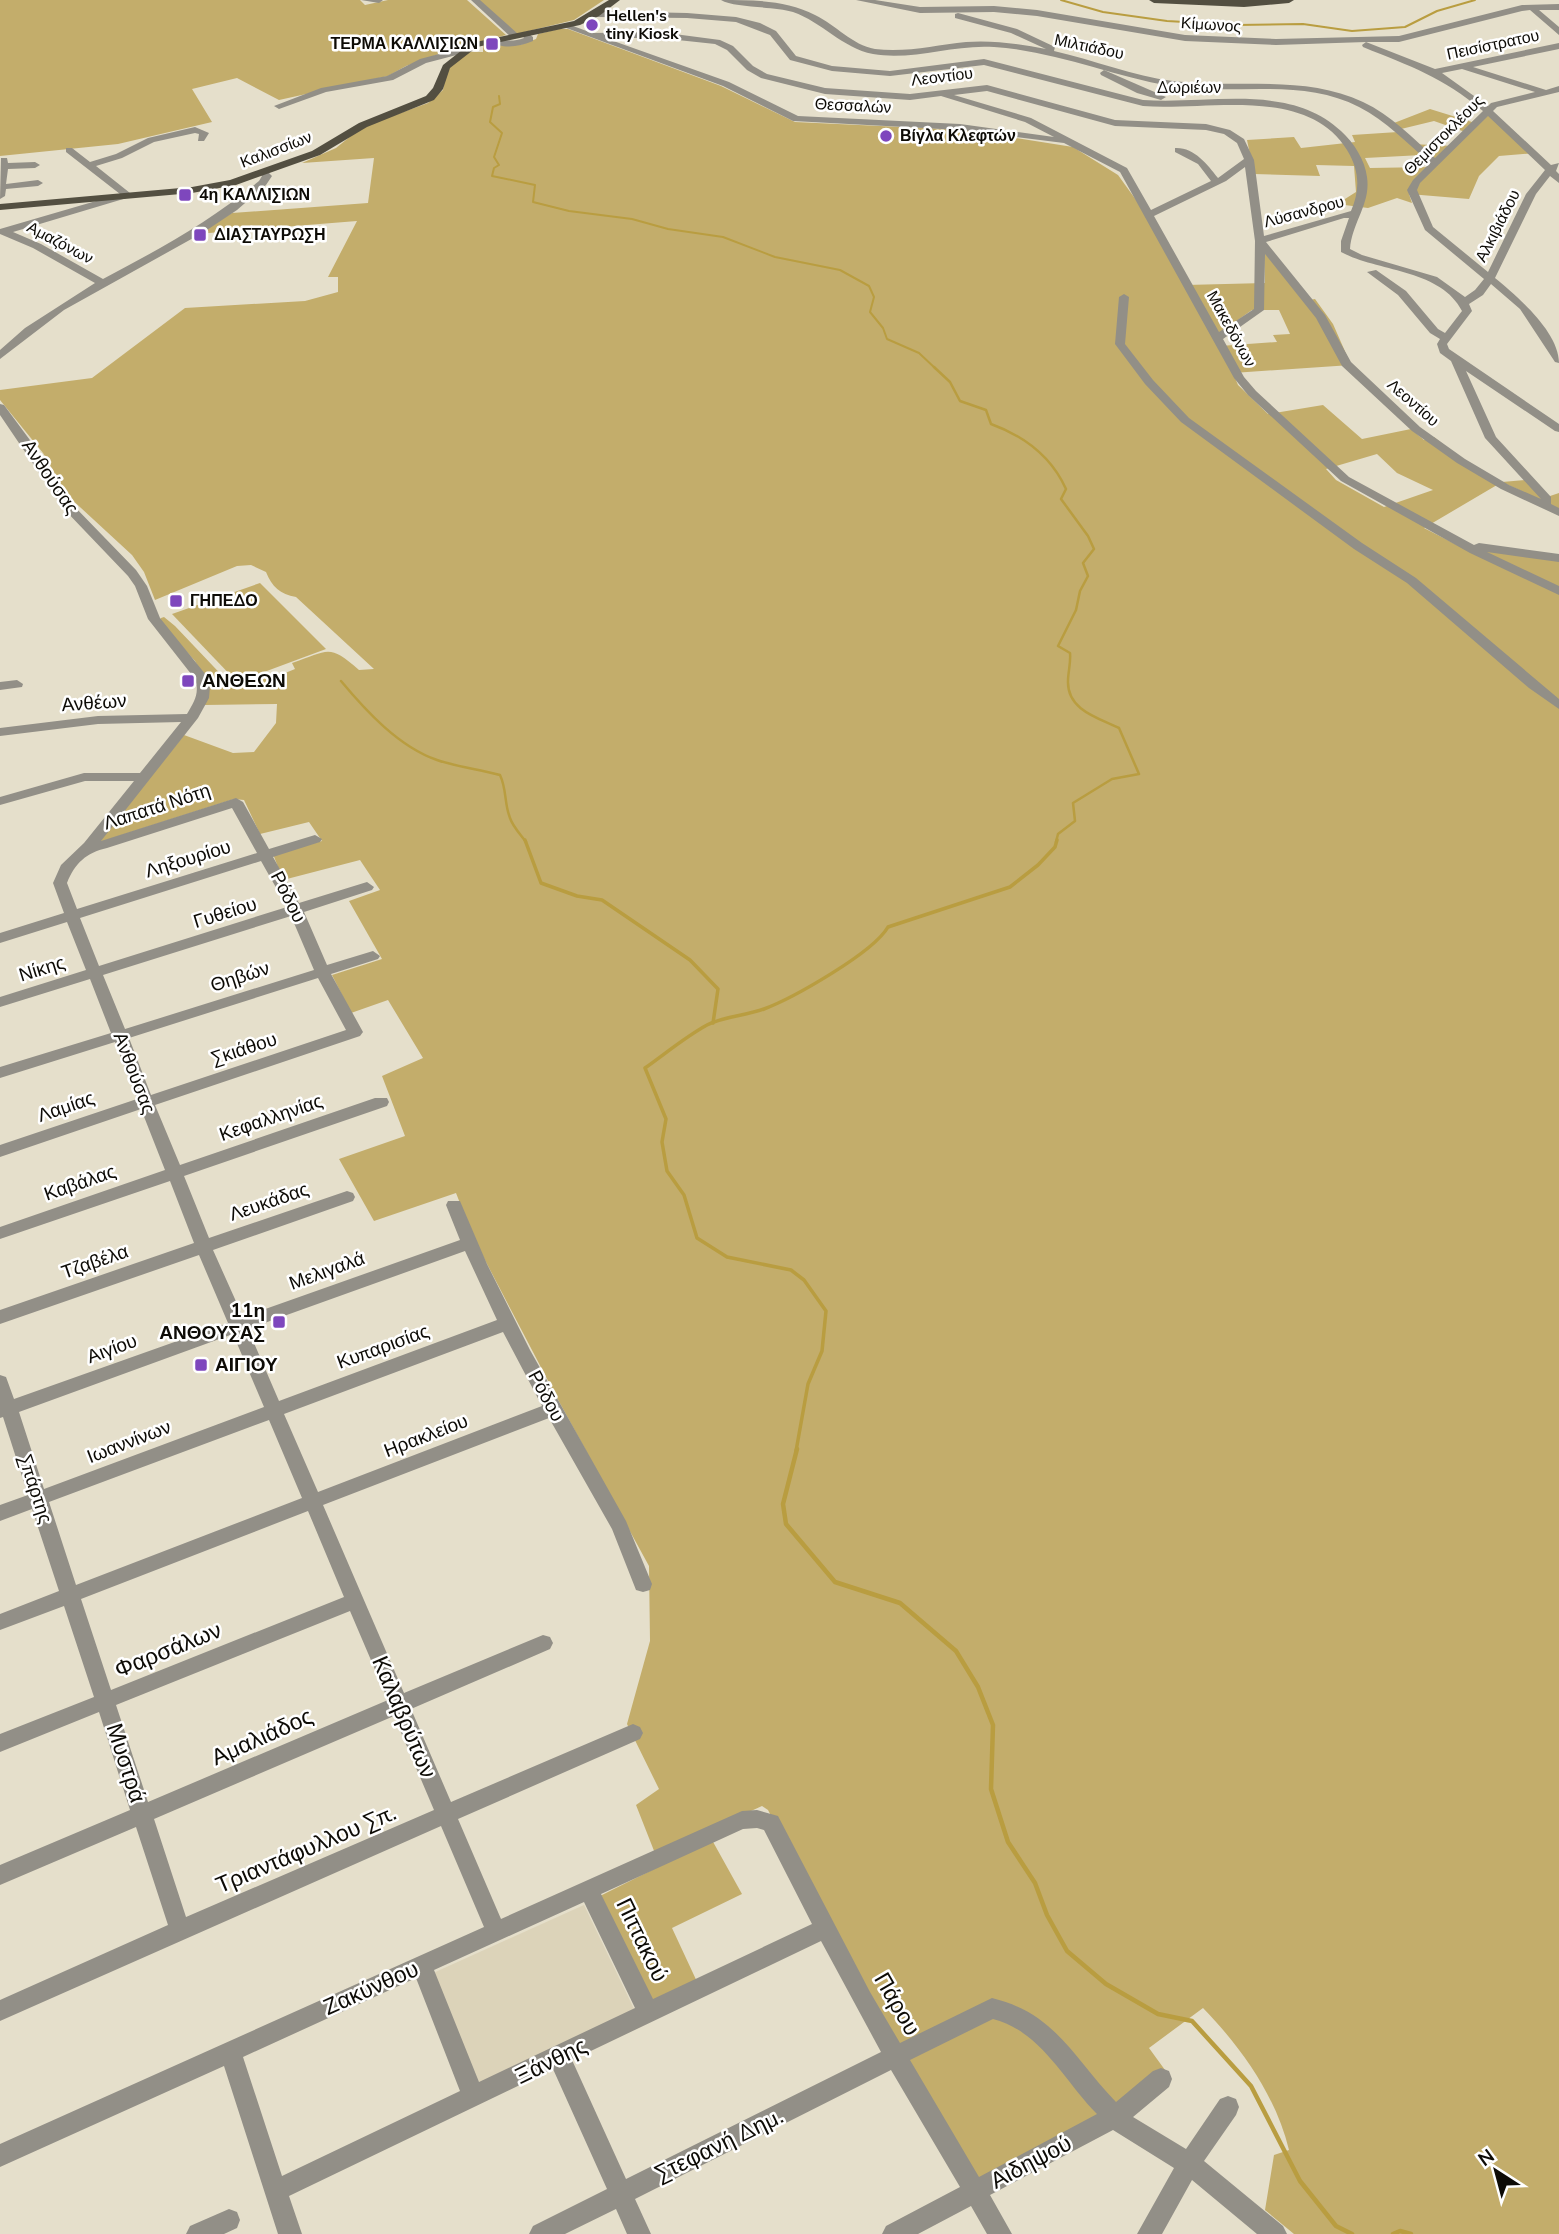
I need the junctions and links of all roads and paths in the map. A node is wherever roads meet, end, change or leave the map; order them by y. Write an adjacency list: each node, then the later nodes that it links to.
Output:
1 (365, 0): 2 (street)
2 (379, 0)
3 (475, 0): 15 (street)
4 (615, 0): 12 (main road, Καλισσίων)
5 (725, 0): 21 (street, Μιλτιάδου)
6 (860, 0): 11 (street, Κίμωνος)
7 (1155, 0): 8 (main road)
8 (1289, 0)
9 (1531, 7): 10 (street, Κίμωνος); 14 (street); 18 (street, Κίμωνος)
10 (1559, 7)
11 (920, 10): 18 (street, Κίμωνος); 21 (street)
12 (596, 14): 13 (main road, Καλισσίων); 29 (street, Δωριέων)
13 (565, 26): 15 (main road, Καλισσίων); 16 (street, Θεσσαλών)
14 (1559, 32)
15 (521, 35): 17 (main road, Καλισσίων); 17 (street)
16 (593, 35): 27 (street, Λεοντίου); 33 (street, Θεσσαλών)
17 (493, 40): 20 (main road, Καλισσίων)
18 (1359, 41): 24 (street)
19 (1559, 46): 23 (street, Πεισίστρατου)
20 (466, 50): 30 (street); 41 (main road, Καλισσίων)
21 (1076, 61): 29 (street); 37 (street, Μιλτιάδου)
22 (1446, 62): 23 (street)
23 (1462, 66): 24 (street, Πεισίστρατου); 26 (street)
24 (1434, 72): 31 (street)
25 (1559, 89): 26 (street, Θεμιστοκλέους)
26 (1544, 92): 28 (street); 31 (street, Θεμιστοκλέους)
27 (939, 93): 33 (street, Μακεδόνων); 36 (street, Λεοντίου)
28 (1559, 97)
29 (1201, 105): 50 (street, Δωριέων)
30 (279, 106)
31 (1487, 111): 37 (street, Θεμιστοκλέους); 40 (street)
32 (201, 139): 39 (street)
33 (1072, 142): 49 (street, Μακεδόνων)
34 (69, 150): 39 (street)
35 (1178, 150): 43 (street)
36 (1249, 160): 43 (street); 52 (street)
37 (1436, 163): 54 (street, Θεμιστοκλέους)
38 (35, 165): 45 (street)
39 (90, 165): 47 (street)
40 (1555, 166): 42 (street); 54 (street, Αλκιβιάδου)
41 (263, 173): 47 (main road, Καλισσίων); 55 (street)
42 (1559, 180)
43 (1216, 182): 49 (street)
44 (38, 183): 45 (street)
45 (1, 187): 46 (street)
46 (0, 195)
47 (127, 195): 48 (main road, Καλισσίων); 51 (street)
48 (0, 206)
49 (1150, 214): 59 (street, Μακεδόνων)
50 (1357, 215): 52 (street, Λύσανδρου); 57 (street, Δωριέων)
51 (2, 231): 55 (street, Αμαζόνων)
52 (1260, 241): 59 (street); 67 (street, Λεοντίου)
53 (1372, 272): 58 (street)
54 (1490, 278): 57 (street, Αλκιβιάδου); 61 (street, Θεμιστοκλέους)
55 (104, 284): 60 (street)
56 (1124, 297): 74 (street)
57 (1465, 302): 58 (street)
58 (1445, 337): 62 (street)
59 (1217, 338): 69 (street, Μακεδόνων)
60 (0, 356)
61 (1559, 360)
62 (1456, 362): 63 (street); 64 (street)
63 (1492, 384): 64 (street); 66 (street)
64 (1469, 391): 67 (street)
65 (0, 407): 75 (street, Ανθούσας)
66 (1559, 429)
67 (1545, 506): 68 (street, Λεοντίου)
68 (1559, 512)
69 (1474, 550): 70 (street); 71 (street, Μακεδόνων)
70 (1559, 558)
71 (1559, 591)
72 (17, 684): 73 (street)
73 (0, 686)
74 (1559, 705)
75 (191, 718): 76 (street, Ανθέων); 77 (street, Ανθούσας)
76 (0, 732)
77 (143, 778): 78 (street); 81 (street, Ανθούσας)
78 (0, 801)
79 (236, 802): 81 (street, Λαπατά Νότη); 82 (street, Ρόδου)
80 (315, 839): 82 (street, Ληξουρίου)
81 (89, 846): 85 (street, Ανθούσας)
82 (266, 855): 84 (street, Ρόδου); 85 (street, Ληξουρίου)
83 (367, 887): 84 (street, Γυθείου)
84 (296, 911): 88 (street, Ρόδου); 89 (street, Γυθείου)
85 (72, 915): 86 (street); 89 (street, Ανθούσας)
86 (0, 938)
87 (373, 956): 88 (street, Θηβών)
88 (322, 972): 91 (street, Ρόδου); 92 (street, Θηβών)
89 (95, 973): 90 (street, Νίκης); 92 (street, Ανθούσας)
90 (0, 1002)
91 (355, 1032): 94 (street, Σκιάθου)
92 (120, 1036): 93 (street, Θηβών); 94 (street, Ανθούσας)
93 (0, 1073)
94 (145, 1102): 96 (street, Λαμίας); 97 (street, Ανθούσας)
95 (381, 1102): 97 (street, Κεφαλληνίας)
96 (0, 1152)
97 (174, 1173): 100 (street, Καβάλας); 102 (street, Ανθούσας)
98 (347, 1197): 102 (street, Λευκάδας)
99 (454, 1205): 101 (street, Ρόδου)
100 (0, 1233)
101 (469, 1242): 104 (street, Ρόδου); 105 (street, Μελιγαλά)
102 (204, 1247): 103 (street, Τζαβέλα); 105 (street, Ανθούσας)
103 (0, 1317)
104 (508, 1323): 107 (street, Ρόδου); 109 (street, Κυπαρισίας)
105 (238, 1326): 108 (street, Αιγίου); 109 (street, Ανθούσας)
106 (0, 1382): 108 (street, Σπάρτης)
107 (553, 1409): 111 (street, Ηρακλείου); 113 (street, Ρόδου)
108 (4, 1410): 110 (street, Σπάρτης)
109 (274, 1410): 110 (street, Ιωαννίνων); 111 (street, Ανθούσας)
110 (38, 1499): 112 (street, Ιωαννίνων); 114 (street, Σπάρτης)
111 (313, 1502): 114 (street); 115 (street, Καλαβρύτων)
112 (0, 1513)
113 (643, 1584)
114 (71, 1596): 116 (street); 118 (street, Μυστρά)
115 (355, 1601): 118 (street, Φαρσάλων); 119 (street, Καλαβρύτων)
116 (0, 1622)
117 (542, 1643): 119 (street, Αμαλιάδος)
118 (106, 1701): 121 (street, Φαρσάλων); 122 (street, Μυστρά)
119 (399, 1703): 122 (street, Αμαλιάδος); 123 (street, Καλαβρύτων)
120 (633, 1733): 123 (street, Τριαντάφυλλου Σπ.)
121 (0, 1743)
122 (143, 1815): 125 (street, Αμαλιάδος); 128 (street, Μυστρά)
123 (445, 1816): 128 (street, Τριαντάφυλλου Σπ.); 129 (street, Καλαβρύτων)
124 (742, 1820): 126 (street, Ζακύνθου); 127 (street, Πάρου)
125 (0, 1875)
126 (588, 1889): 129 (street, Ζακύνθου); 132 (street, Πιττακού)
127 (825, 1928): 132 (street, Ξάνθης); 134 (street, Πάρου)
128 (180, 1930): 131 (street, Τριαντάφυλλου Σπ.)
129 (496, 1931): 130 (street, Ζακύνθου)
130 (421, 1965): 133 (street, Ζακύνθου); 137 (street)
131 (0, 2011)
132 (649, 2013): 135 (street, Ξάνθης)
133 (230, 2051): 140 (street, Ζακύνθου); 142 (street)
134 (897, 2056): 139 (street, Στεφανή Δημ.); 143 (street, Πάρου); 144 (street, Στεφανή Δημ.)
135 (559, 2057): 137 (street, Ξάνθης); 144 (street)
136 (1161, 2079): 139 (street, Αιδηψού)
137 (474, 2097): 142 (street, Ξάνθης)
138 (1228, 2107): 141 (street)
139 (1115, 2117): 141 (street, Στεφανή Δημ.); 143 (street, Αιδηψού)
140 (0, 2156)
141 (1189, 2164): 152 (street); 153 (street, Στεφανή Δημ.)
142 (275, 2191): 147 (street)
143 (976, 2191): 150 (street, Αιδηψού); 151 (street, Πάρου)
144 (621, 2194): 148 (street, Στεφανή Δημ.); 149 (street)
145 (229, 2220): 146 (street)
146 (198, 2234)
147 (290, 2234)
148 (541, 2234)
149 (639, 2234)
150 (894, 2234)
151 (1000, 2234)
152 (1149, 2234)
153 (1275, 2234)

